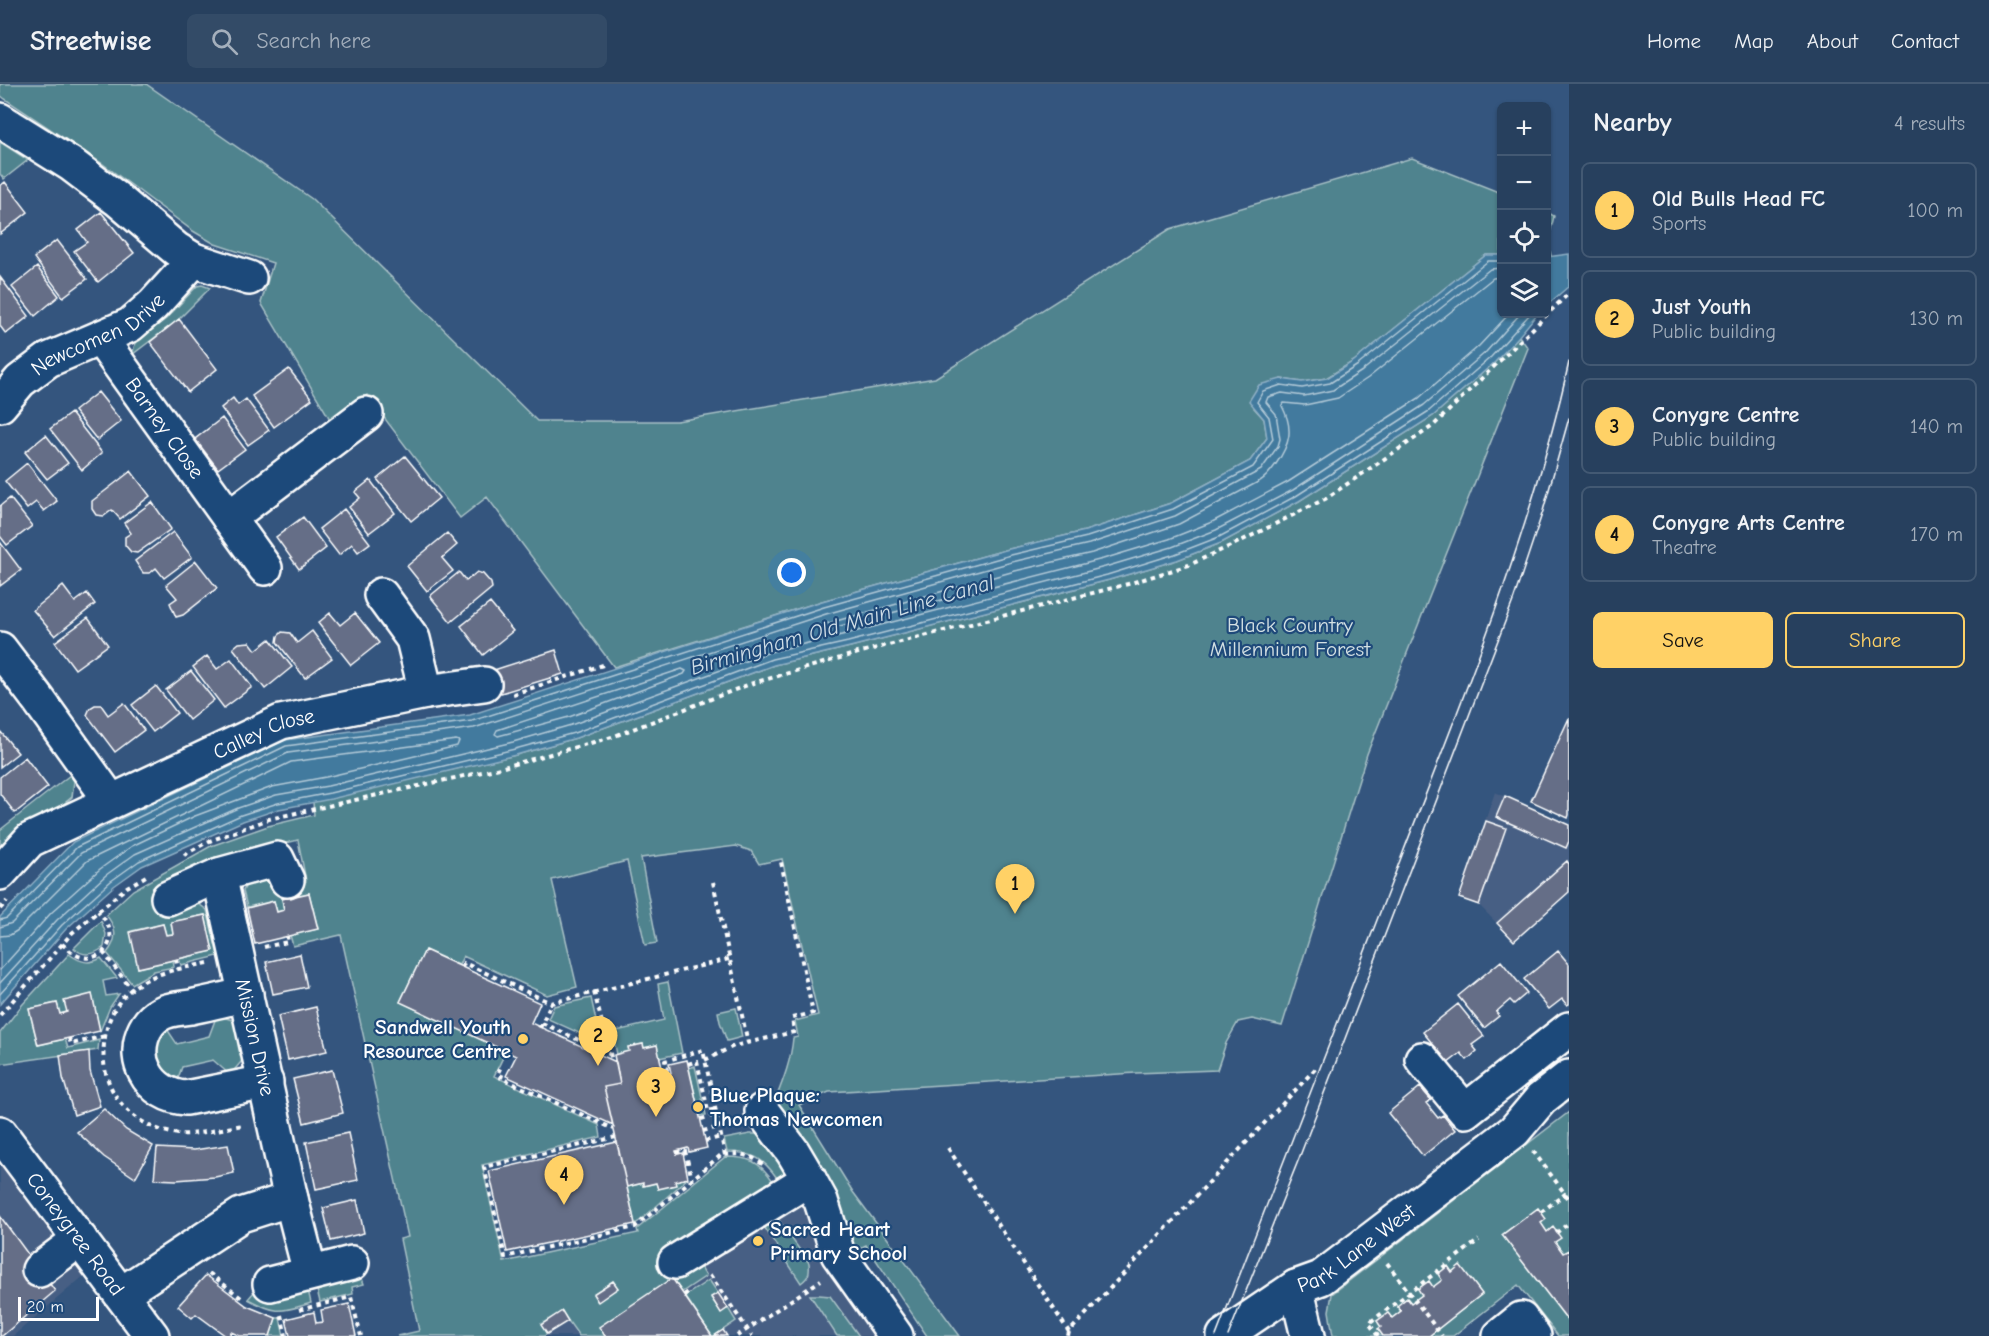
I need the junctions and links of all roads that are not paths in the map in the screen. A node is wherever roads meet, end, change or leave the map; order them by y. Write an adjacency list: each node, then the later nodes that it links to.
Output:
1 (0, 120): 2 (street)
2 (194, 260): 3 (street); 4 (street, Newcomen Drive)
3 (249, 278)
4 (100, 338): 5 (street, Newcomen Drive); 7 (street, Barney Close)
5 (0, 405)
6 (366, 414): 7 (street)
7 (229, 518): 8 (street, Barney Close)
8 (265, 568)
9 (381, 595): 12 (street)
10 (0, 649): 13 (street)
11 (494, 690): 12 (street, Calley Close)
12 (426, 692): 13 (street, Calley Close)
13 (111, 801): 16 (street, Calley Close)
14 (219, 875): 15 (street); 17 (street); 18 (street, Mission Drive)
15 (287, 879)
16 (7, 883)
17 (158, 887)
18 (246, 994): 23 (street, Mission Drive); 23 (street)
19 (1569, 1029): 21 (street)
20 (1422, 1059): 21 (street)
21 (1517, 1070): 24 (street)
22 (1569, 1077): 24 (street, Park Lane West)
23 (266, 1082): 28 (street, Mission Drive)
24 (1541, 1099): 35 (street, Park Lane West)
25 (762, 1111): 27 (street)
26 (0, 1133): 29 (street, Coneygree Road)
27 (796, 1187): 30 (street); 38 (street)
28 (291, 1199): 33 (street, Mission Drive); 36 (street)
29 (80, 1239): 32 (street); 36 (street, Coneygree Road)
30 (684, 1256)
31 (352, 1263): 33 (street)
32 (39, 1270)
33 (310, 1273): 34 (street)
34 (270, 1284)
35 (1296, 1287): 39 (street); 40 (street)
36 (121, 1294): 37 (street, Coneygree Road)
37 (152, 1336)
38 (896, 1336)
39 (1224, 1336)
40 (1308, 1336)
41 (1500, 1336): 42 (street)
42 (1534, 1336)

